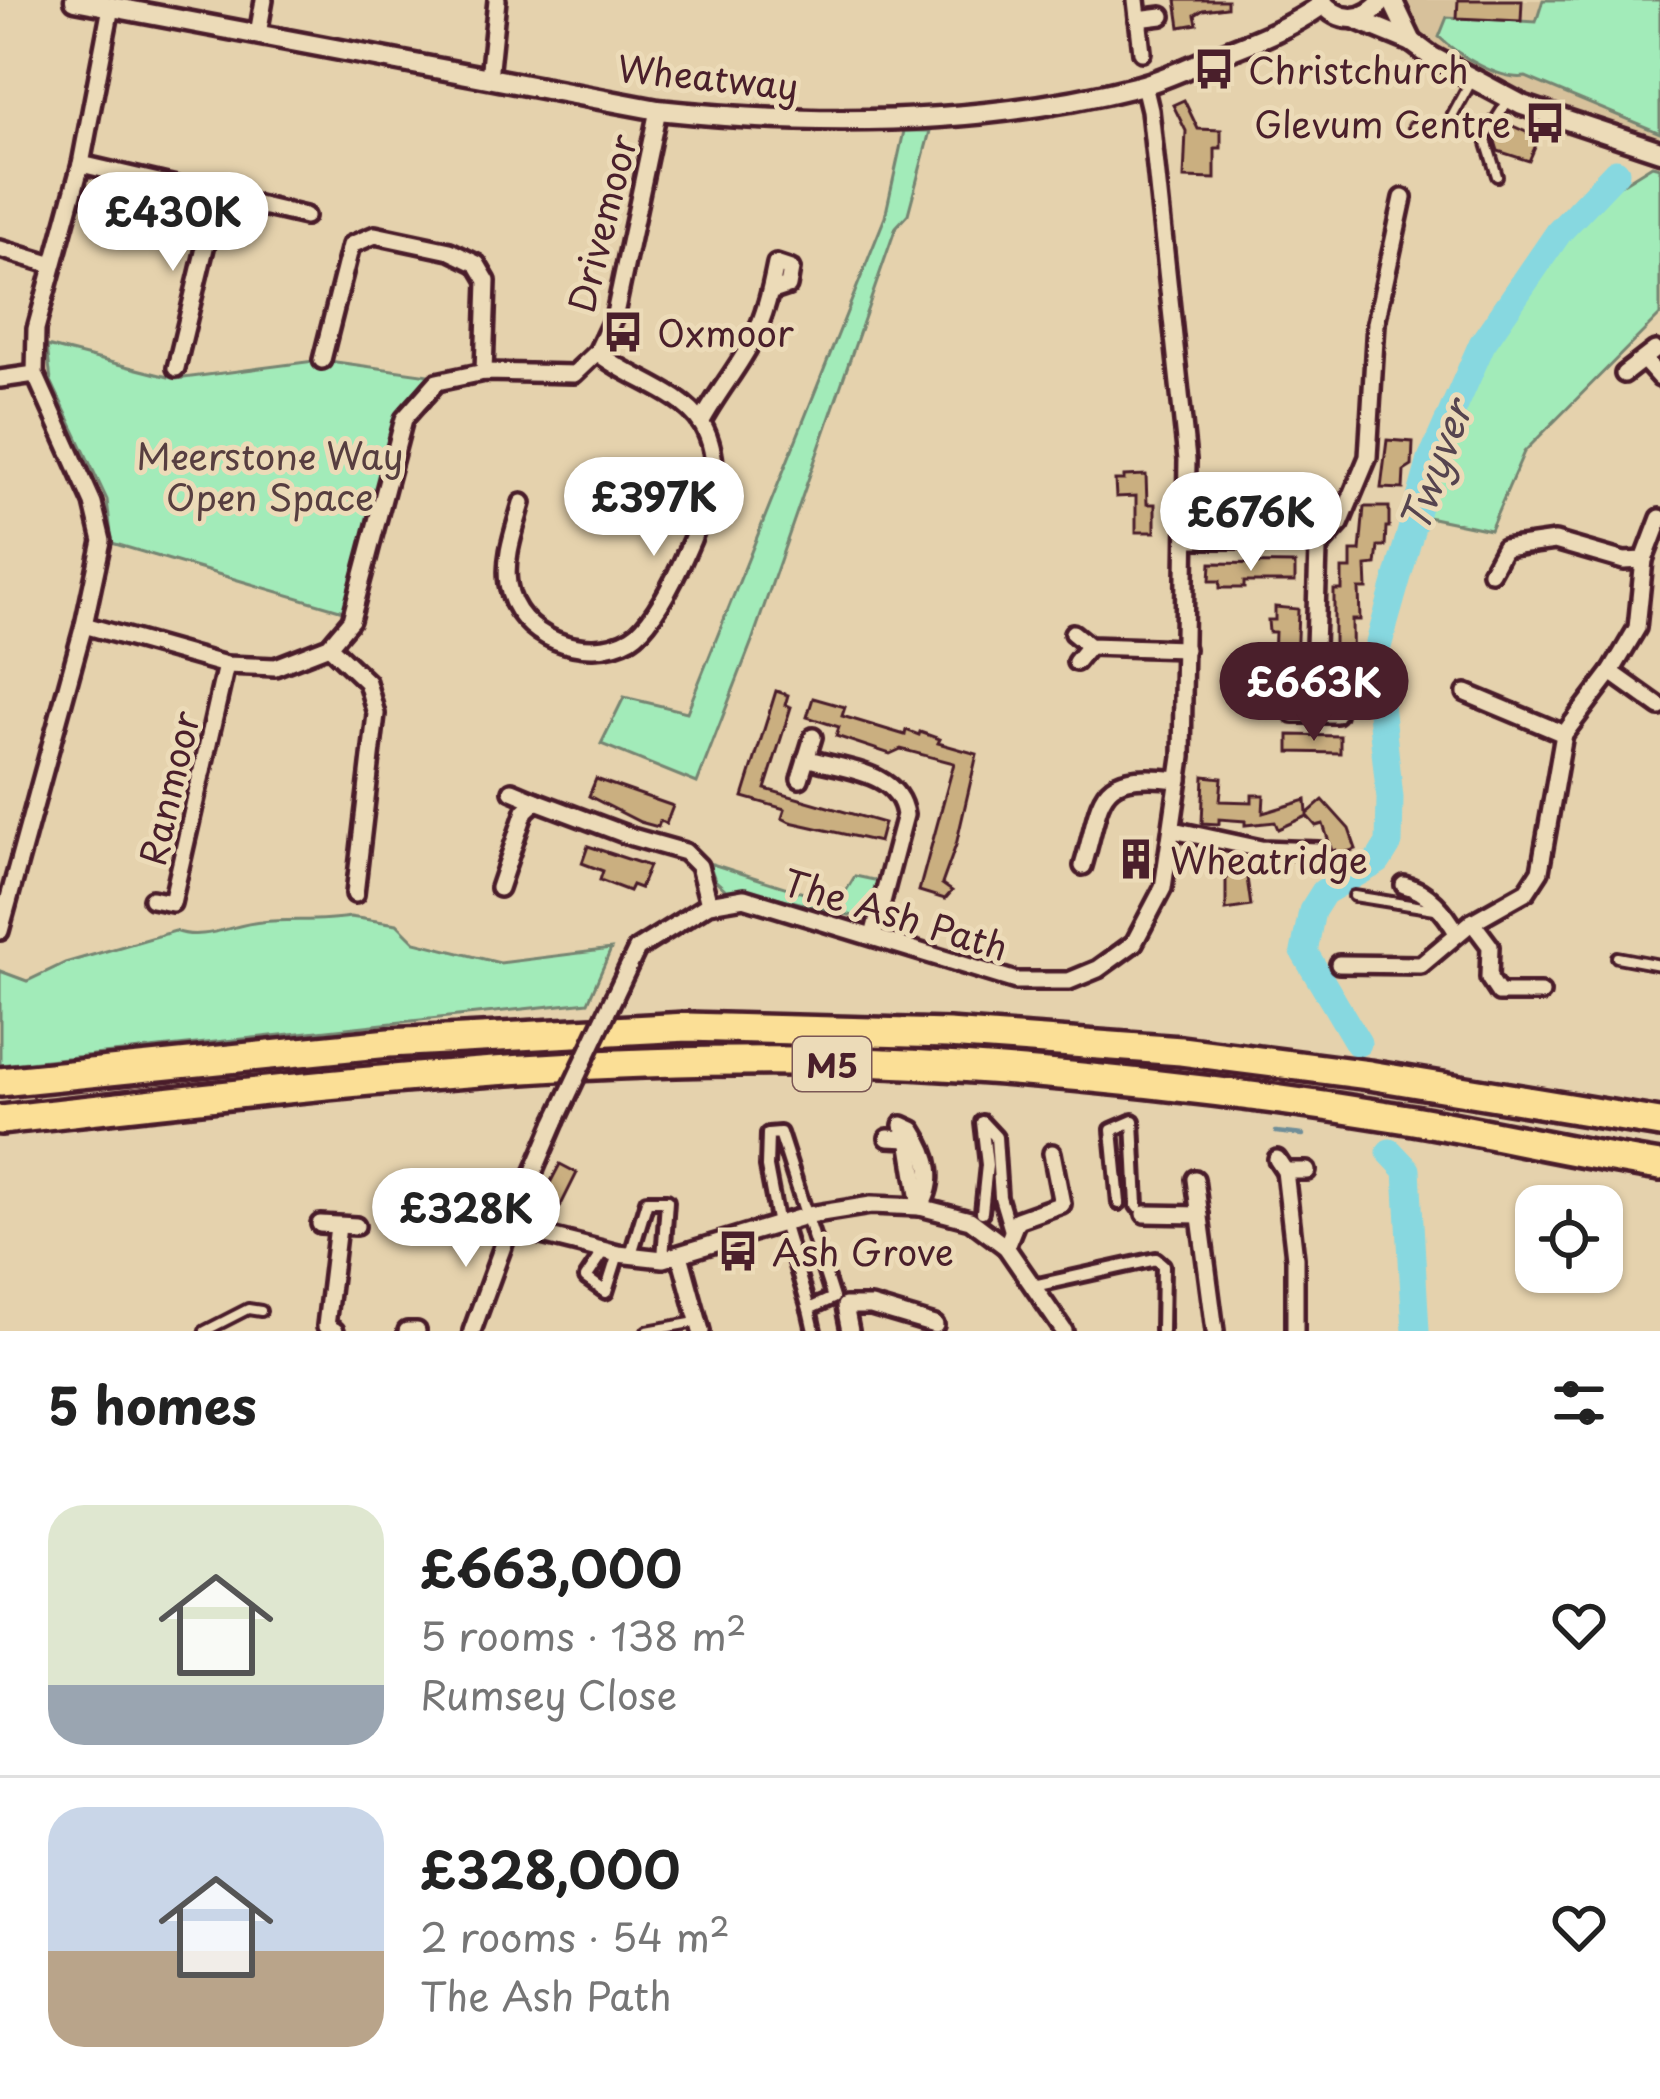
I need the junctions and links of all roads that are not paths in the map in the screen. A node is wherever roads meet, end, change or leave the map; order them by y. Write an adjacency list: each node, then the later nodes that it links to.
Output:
1 (75, 0): 7 (street, Wheatway)
2 (264, 0): 11 (street)
3 (497, 0): 14 (street)
4 (1136, 0): 9 (street)
5 (1388, 0): 10 (street); 12 (street)
6 (1321, 2): 10 (street); 16 (street, Wheatway)
7 (111, 7): 11 (street, Wheatway); 21 (street)
8 (1162, 16): 9 (street)
9 (1138, 19): 13 (street)
10 (1356, 19): 12 (street)
11 (258, 34): 14 (street, Wheatway)
12 (1412, 42): 15 (street)
13 (1142, 52)
14 (489, 77): 18 (street, Wheatway)
15 (1473, 79): 17 (street); 19 (lane)
16 (1144, 85): 18 (street, Wheatway); 40 (street, The Ash Path)
17 (1509, 98): 20 (street); 22 (lane)
18 (658, 110): 29 (street, Drivemoor)
19 (1414, 127)
20 (1660, 151)
21 (81, 164): 23 (street); 27 (street)
22 (1497, 176)
23 (218, 194): 25 (street); 30 (street)
24 (1403, 197): 41 (street)
25 (296, 218)
26 (0, 249): 27 (street)
27 (53, 265): 33 (street)
28 (770, 292): 37 (street)
29 (597, 352): 32 (street, Drivemoor); 37 (street)
30 (184, 358)
31 (322, 360): 32 (street)
32 (484, 372): 46 (street, Drivemoor)
33 (35, 374): 36 (street); 44 (street)
34 (1624, 374): 35 (street)
35 (1660, 378)
36 (0, 379)
37 (701, 423): 38 (street)
38 (522, 503)
39 (1660, 518): 42 (street)
40 (1188, 539): 41 (street); 48 (street, The Ash Path)
41 (1318, 548): 54 (street)
42 (1645, 560): 43 (street); 51 (street)
43 (1491, 572)
44 (84, 625): 50 (street); 75 (street)
45 (1073, 633): 47 (street)
46 (329, 646): 50 (street); 69 (street)
47 (1089, 646): 48 (street); 49 (street)
48 (1185, 649): 61 (street, The Ash Path)
49 (1076, 662)
50 (226, 664): 71 (street, Ranmoor)
51 (1612, 671): 53 (street); 57 (street)
52 (1474, 700): 57 (street)
53 (1660, 707)
54 (1313, 714): 55 (street); 56 (street)
55 (1336, 714)
56 (1294, 715)
57 (1564, 734): 74 (street)
58 (813, 737): 59 (street)
59 (806, 758): 60 (street); 77 (street)
60 (800, 779)
61 (1179, 780): 64 (street, The Ash Path); 66 (street)
62 (512, 791): 63 (street)
63 (536, 801): 67 (street); 72 (street)
64 (1173, 830): 65 (street); 77 (street, The Ash Path)
65 (1318, 851)
66 (1083, 866)
67 (507, 883)
68 (1404, 885): 73 (street)
69 (361, 886)
70 (1354, 896): 73 (lane)
71 (152, 899)
72 (709, 904): 77 (street, The Ash Path); 101 (street, bridge)
73 (1439, 909): 76 (street)
74 (1472, 922): 76 (street); 81 (street)
75 (0, 931)
76 (1457, 934): 79 (street)
77 (873, 936)
78 (1617, 957): 80 (lane)
79 (1339, 964)
80 (1660, 965)
81 (1541, 993)
82 (0, 1082): 84 (highway, M5)
83 (0, 1120): 88 (highway, M5)
84 (1660, 1124)
85 (902, 1125): 92 (street)
86 (887, 1138): 92 (street)
87 (1052, 1153): 102 (street)
88 (1660, 1166)
89 (1307, 1171): 122 (street)
90 (1195, 1179): 94 (street)
91 (1119, 1202): 93 (street)
92 (920, 1207): 95 (street); 96 (street)
93 (1141, 1210): 94 (street)
94 (1200, 1215): 121 (street)
95 (809, 1216): 98 (street); 98 (street); 107 (street)
96 (976, 1216): 102 (street); 102 (street); 102 (street)
97 (320, 1224): 99 (street)
98 (780, 1224): 104 (street); 107 (street)
99 (338, 1226): 100 (street); 112 (street)
100 (356, 1226)
101 (510, 1227): 103 (street); 115 (street)
102 (1010, 1229): 119 (street)
103 (618, 1253): 105 (street); 105 (street)
104 (680, 1255): 105 (street); 110 (street)
105 (662, 1259)
106 (1038, 1285): 120 (street)
107 (808, 1309): 117 (street)
108 (261, 1311): 111 (lane)
109 (935, 1325): 118 (street)
110 (699, 1326): 116 (lane)
111 (205, 1331)
112 (335, 1331)
113 (406, 1331): 114 (street)
114 (417, 1331)
115 (472, 1331)
116 (647, 1331)
117 (814, 1331)
118 (850, 1331)
119 (1064, 1331)
120 (1162, 1331)
121 (1215, 1331)
122 (1295, 1331)

